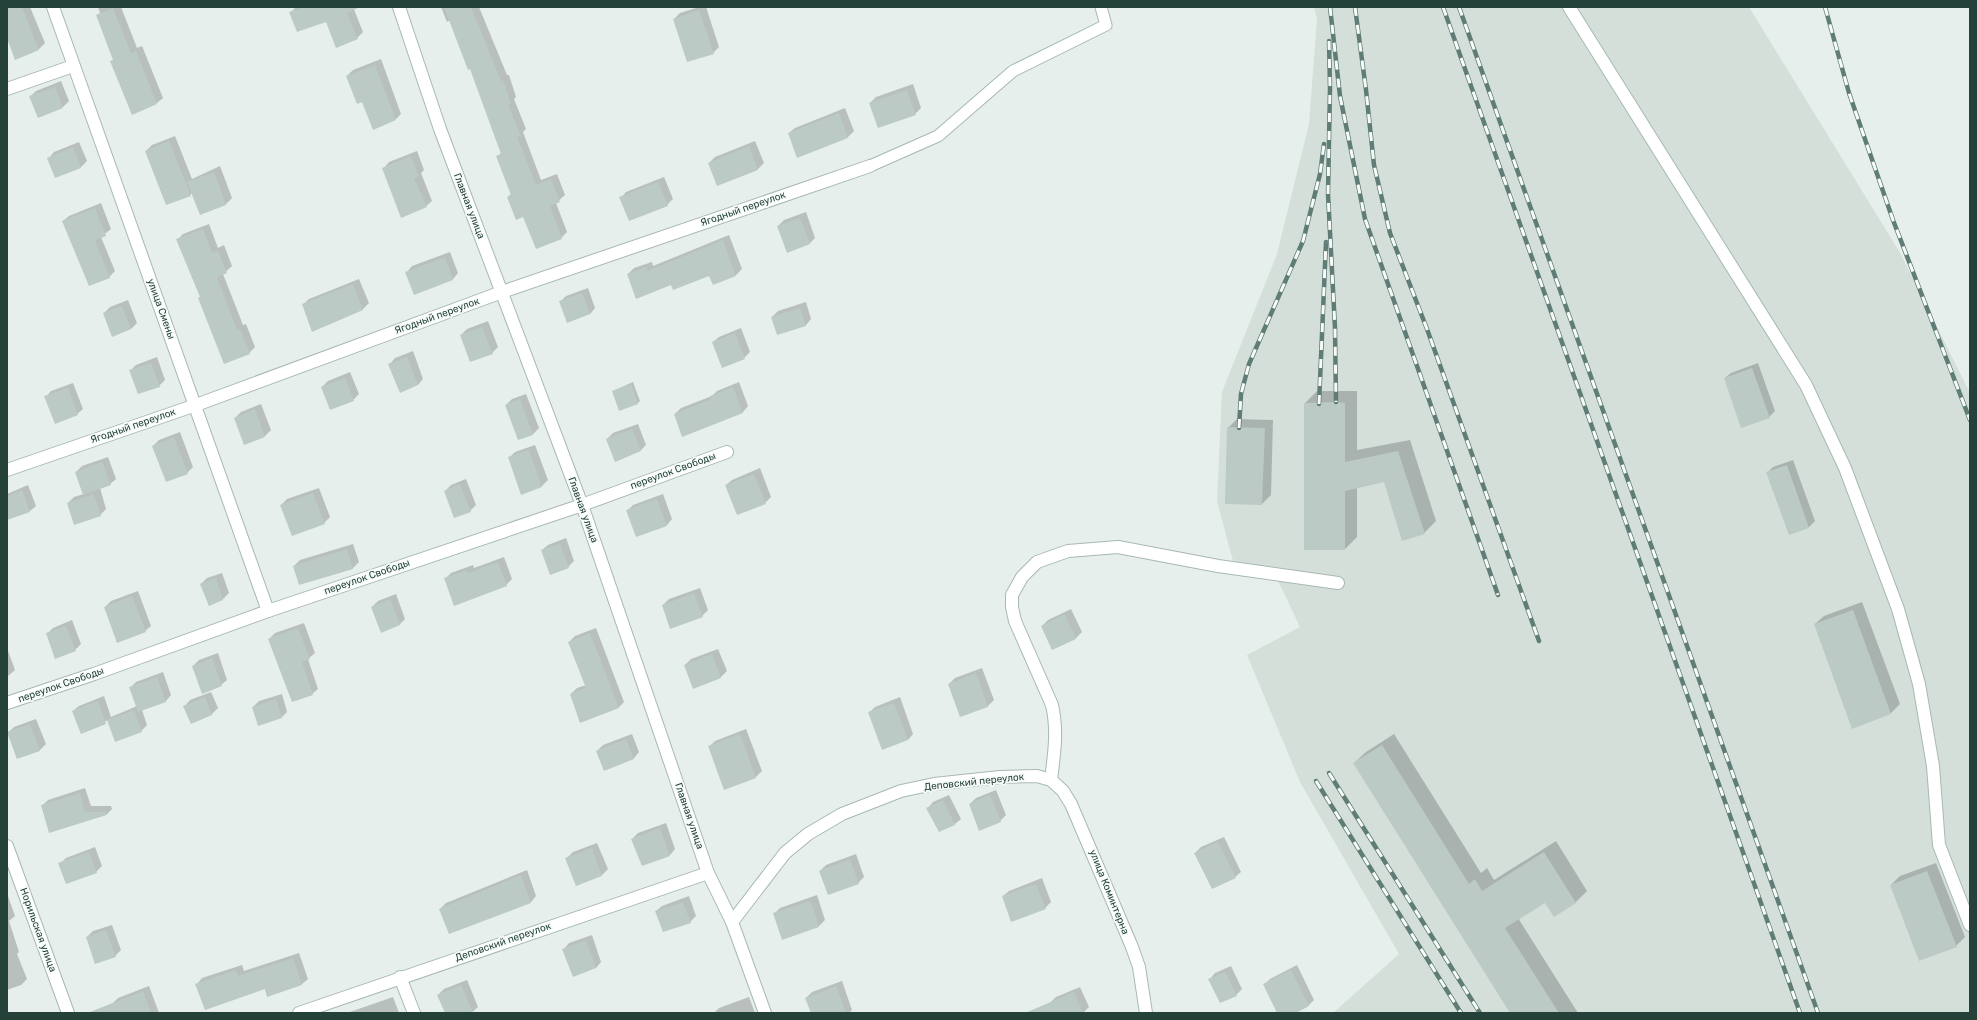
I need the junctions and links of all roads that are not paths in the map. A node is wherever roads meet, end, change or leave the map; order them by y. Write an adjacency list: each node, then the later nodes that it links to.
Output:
1 (53, 7): 5 (street, улица Смены)
2 (399, 7): 8 (street, Главная улица)
3 (1101, 7): 7 (lane)
4 (1569, 7): 20 (street)
5 (73, 66): 6 (street); 9 (street, улица Смены)
6 (7, 90)
7 (870, 166): 8 (street, Ягодный переулок)
8 (502, 292): 9 (street, Ягодный переулок); 12 (street, Главная улица)
9 (196, 405): 11 (street, Ягодный переулок); 14 (street, улица Смены)
10 (727, 452): 12 (street, переулок Свободы)
11 (7, 470)
12 (582, 505): 14 (street, переулок Свободы); 18 (street, Главная улица)
13 (1338, 583): 16 (street)
14 (268, 611): 15 (street, переулок Свободы)
15 (7, 703)
16 (1051, 780): 19 (street, Деповский переулок); 26 (street, улица Коминтерна)
17 (7, 846): 22 (street, Норильская улица)
18 (708, 873): 19 (street, Главная улица); 21 (street, Деповский переулок)
19 (732, 922): 25 (street, Главная улица)
20 (1970, 925)
21 (400, 978): 23 (street, Деповский переулок); 24 (street)
22 (68, 1013)
23 (299, 1013)
24 (414, 1013)
25 (765, 1013)
26 (1146, 1013)

